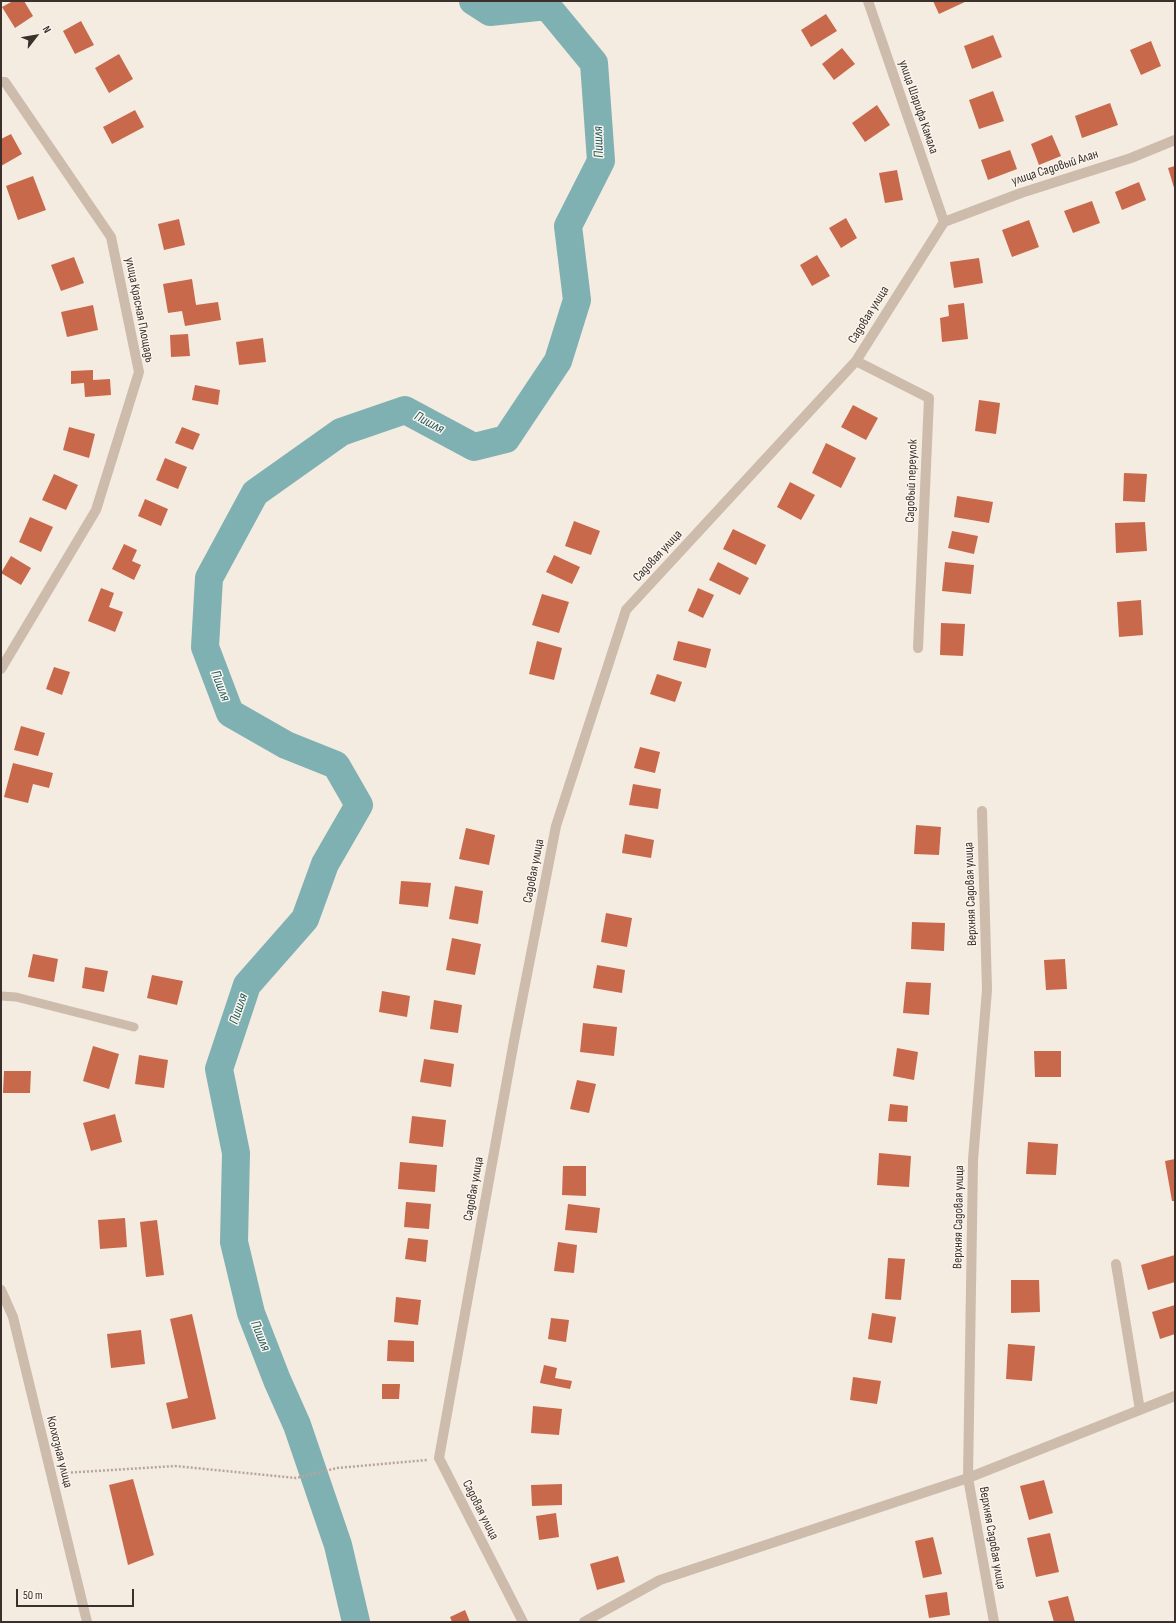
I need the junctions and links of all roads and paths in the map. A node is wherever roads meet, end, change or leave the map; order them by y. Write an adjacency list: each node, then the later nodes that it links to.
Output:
1 (868, 1): 4 (street, улица Шарифа Камала)
2 (1, 82): 7 (street, улица Красная Площадь)
3 (1175, 140): 4 (street, улица Садовый Алан)
4 (944, 222): 5 (street, Садовая улица)
5 (856, 361): 6 (street, Садовый переулок); 15 (street, Садовая улица)
6 (918, 648)
7 (1, 669)
8 (982, 811): 17 (street, Верхняя Садовая улица)
9 (1, 996): 10 (lane)
10 (134, 1027)
11 (1116, 1264): 14 (street)
12 (1, 1290): 16 (street, Колхозная улица)
13 (1175, 1396): 14 (street)
14 (1140, 1410): 17 (street)
15 (439, 1458): 16 (path); 19 (street, Садовая улица)
16 (51, 1474): 18 (street, Колхозная улица)
17 (968, 1478): 20 (street); 21 (street, Верхняя Садовая улица)
18 (87, 1622)
19 (523, 1622)
20 (584, 1622)
21 (994, 1622)

